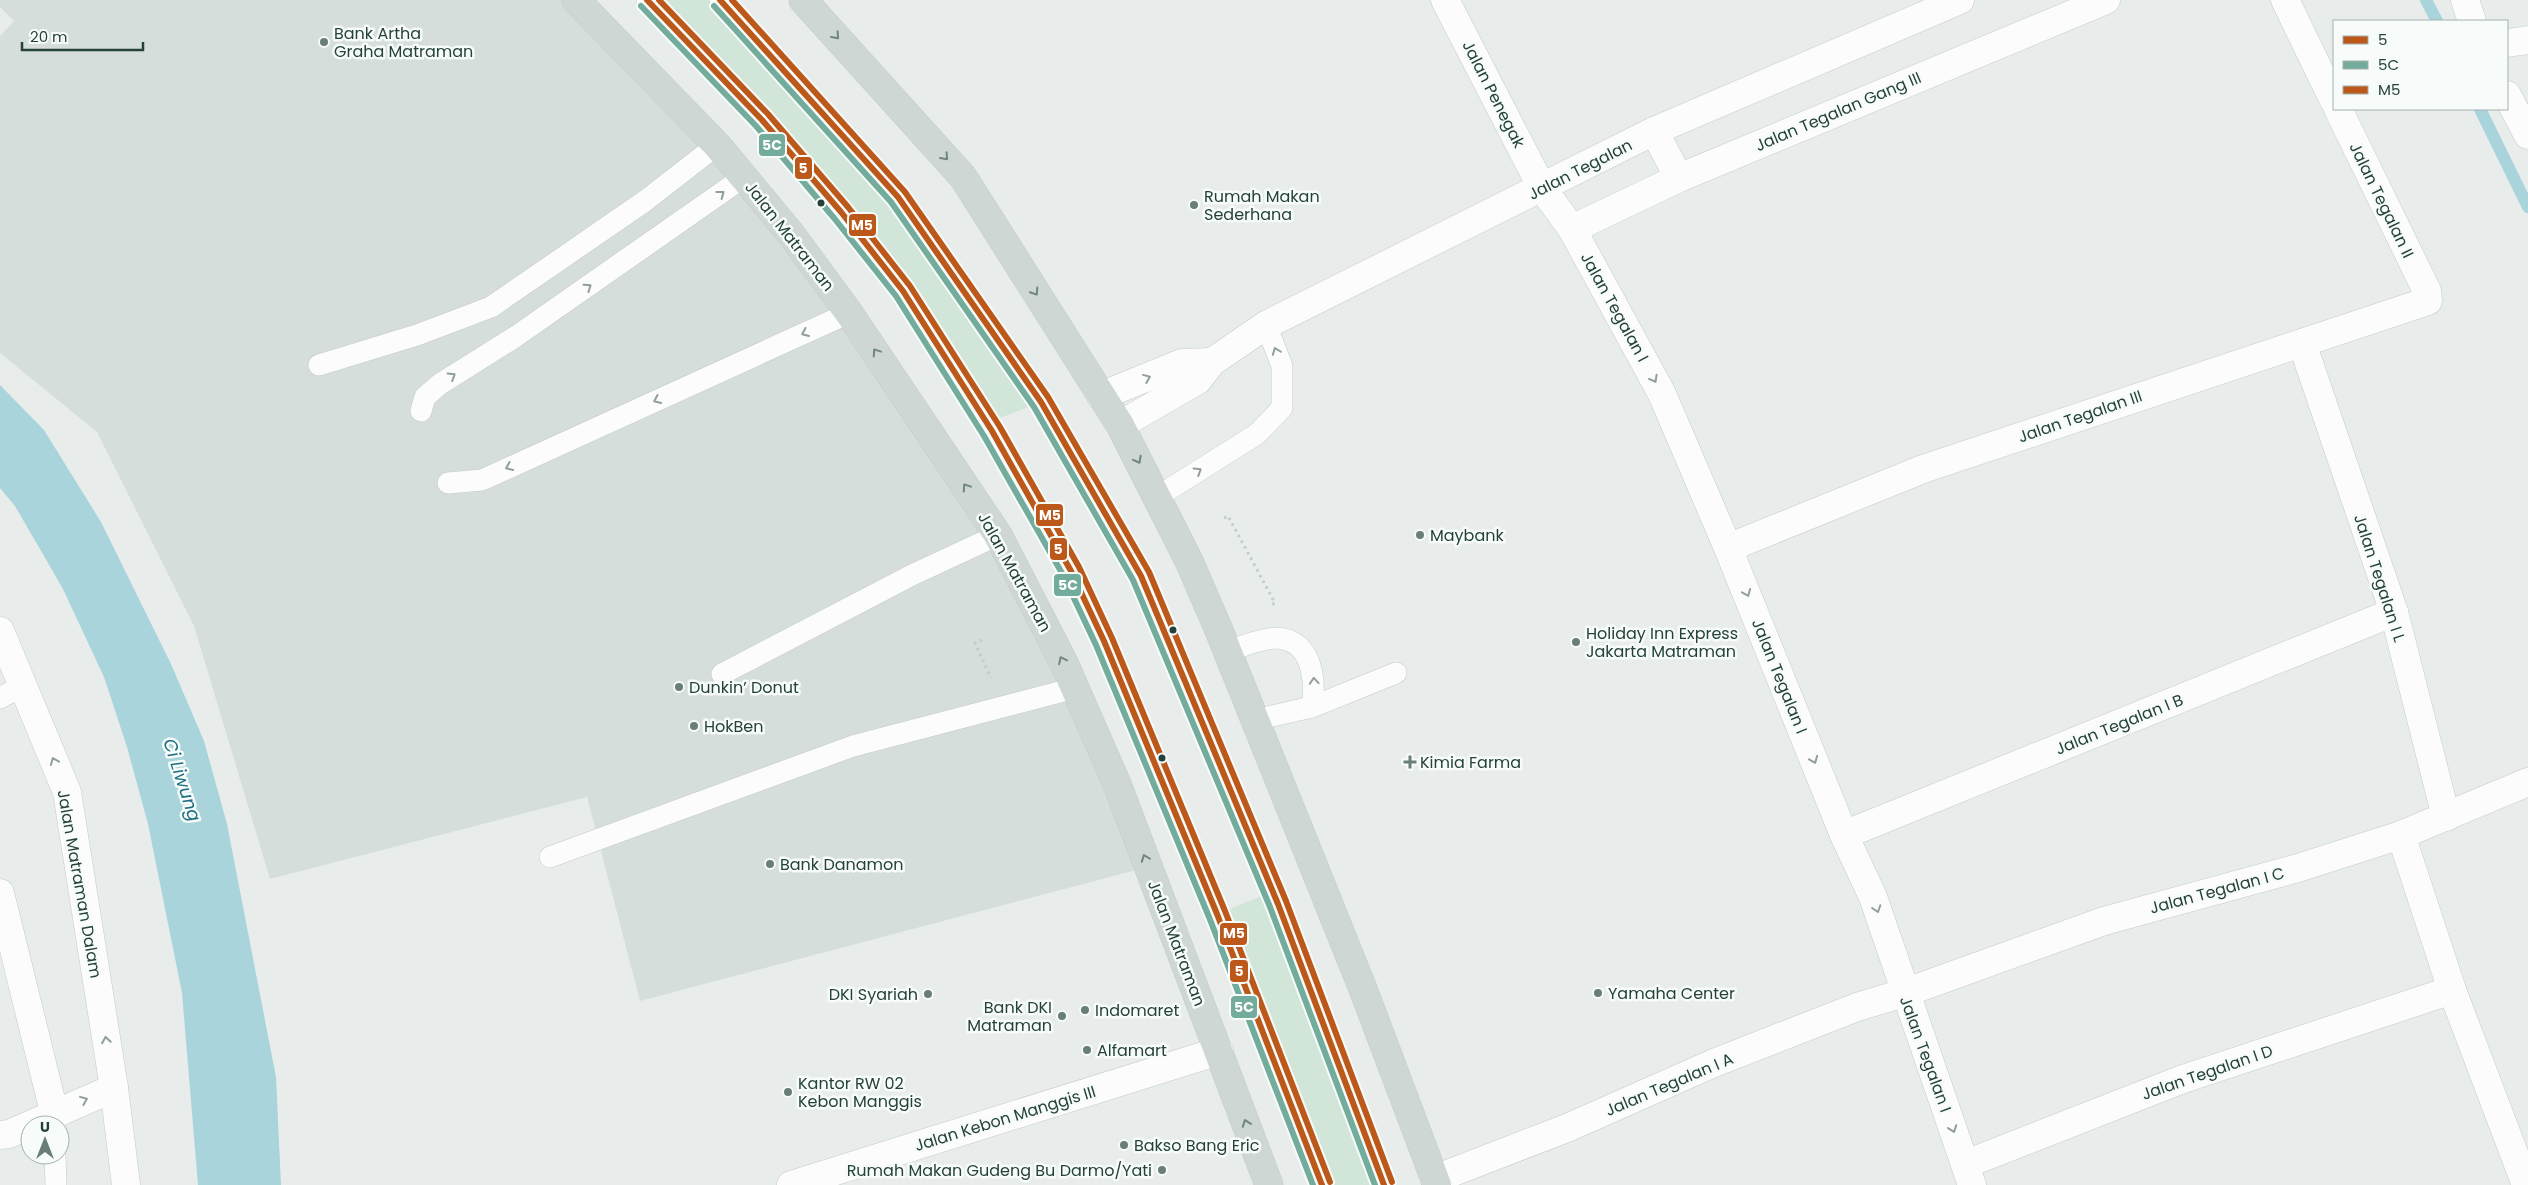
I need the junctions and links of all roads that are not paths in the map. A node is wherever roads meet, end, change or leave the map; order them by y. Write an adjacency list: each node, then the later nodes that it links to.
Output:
1 (576, 0): 18 (main road, Jalan Matraman)
2 (647, 0): 67 (lane)
3 (720, 0): 68 (lane)
4 (803, 0): 29 (main road, one-way to 29)
5 (1445, 0): 21 (street, Jalan Penegak)
6 (1960, 0): 16 (street, Jalan Tegalan)
7 (2106, 0): 20 (street, Jalan Tegalan Gang III)
8 (2285, 0): 14 (street)
9 (2465, 0): 10 (street)
10 (2472, 20)
11 (2528, 40): 12 (street)
12 (2508, 43)
13 (2508, 98): 17 (street)
14 (2333, 99)
15 (2338, 110): 23 (street, Jalan Tegalan II)
16 (1654, 131): 20 (street); 21 (street, Jalan Tegalan)
17 (2528, 135)
18 (717, 146): 19 (main road, Jalan Matraman); 28 (lane)
19 (744, 177): 24 (main road, Jalan Matraman); 30 (lane, one-way to 19)
20 (1679, 178): 22 (street, Jalan Tegalan Gang III)
21 (1542, 188): 22 (street, Jalan Tegalan I); 25 (street, Jalan Tegalan)
22 (1572, 229): 35 (street, Jalan Tegalan I, one-way to 35)
23 (2427, 291): 26 (street, Jalan Tegalan III)
24 (850, 313): 32 (lane, one-way to 32); 34 (main road, Jalan Matraman, one-way to 24)
25 (1266, 325): 27 (street, Jalan Tegalan); 33 (lane, one-way to 25)
26 (2302, 343): 35 (street, Jalan Tegalan III); 36 (street, Jalan Tegalan I L)
27 (1212, 362): 29 (street, one-way to 27); 31 (street, Jalan Tegalan)
28 (319, 365)
29 (1101, 396): 31 (main road)
30 (421, 411)
31 (1120, 425): 33 (main road, one-way to 33)
32 (448, 483)
33 (1157, 497): 38 (main road)
34 (998, 535): 40 (lane); 42 (main road, Jalan Matraman, one-way to 34)
35 (1728, 548): 48 (street, Jalan Tegalan I, one-way to 48)
36 (2394, 612): 47 (street, Jalan Tegalan I L); 48 (street, Jalan Tegalan I B)
37 (0, 631): 41 (street, Jalan Matraman Dalam)
38 (1227, 651): 44 (lane, one-way to 38); 45 (main road)
39 (1396, 673): 44 (lane)
40 (722, 674)
41 (24, 685): 43 (lane); 55 (street, Jalan Matraman Dalam, one-way to 41)
42 (1075, 688): 50 (lane); 54 (main road, Jalan Matraman, one-way to 42)
43 (0, 698)
44 (1312, 707): 45 (lane)
45 (1255, 720): 62 (main road)
46 (2528, 782): 47 (street, Jalan Tegalan I C)
47 (2446, 817): 49 (street, Jalan Tegalan I C)
48 (1844, 835): 53 (street, Jalan Tegalan I, one-way to 53)
49 (2401, 835): 52 (street); 53 (street, Jalan Tegalan I C)
50 (550, 857)
51 (0, 893): 56 (street)
52 (2452, 990): 61 (street, Jalan Tegalan I D); 69 (street)
53 (1904, 993): 61 (street, Jalan Tegalan I, one-way to 61); 62 (street, Jalan Tegalan I A)
54 (1219, 1051): 65 (street, Jalan Kebon Manggis III); 66 (main road, Jalan Matraman, one-way to 54)
55 (114, 1088): 57 (street, one-way to 55); 64 (street, Jalan Matraman Dalam)
56 (53, 1115)
57 (62, 1115)
58 (20, 1130): 59 (street)
59 (0, 1135)
60 (55, 1165): 63 (lane)
61 (1969, 1174)
62 (1436, 1182)
63 (56, 1185)
64 (126, 1185)
65 (791, 1185)
66 (1269, 1185)
67 (1322, 1185)
68 (1384, 1185)
69 (2526, 1185)

